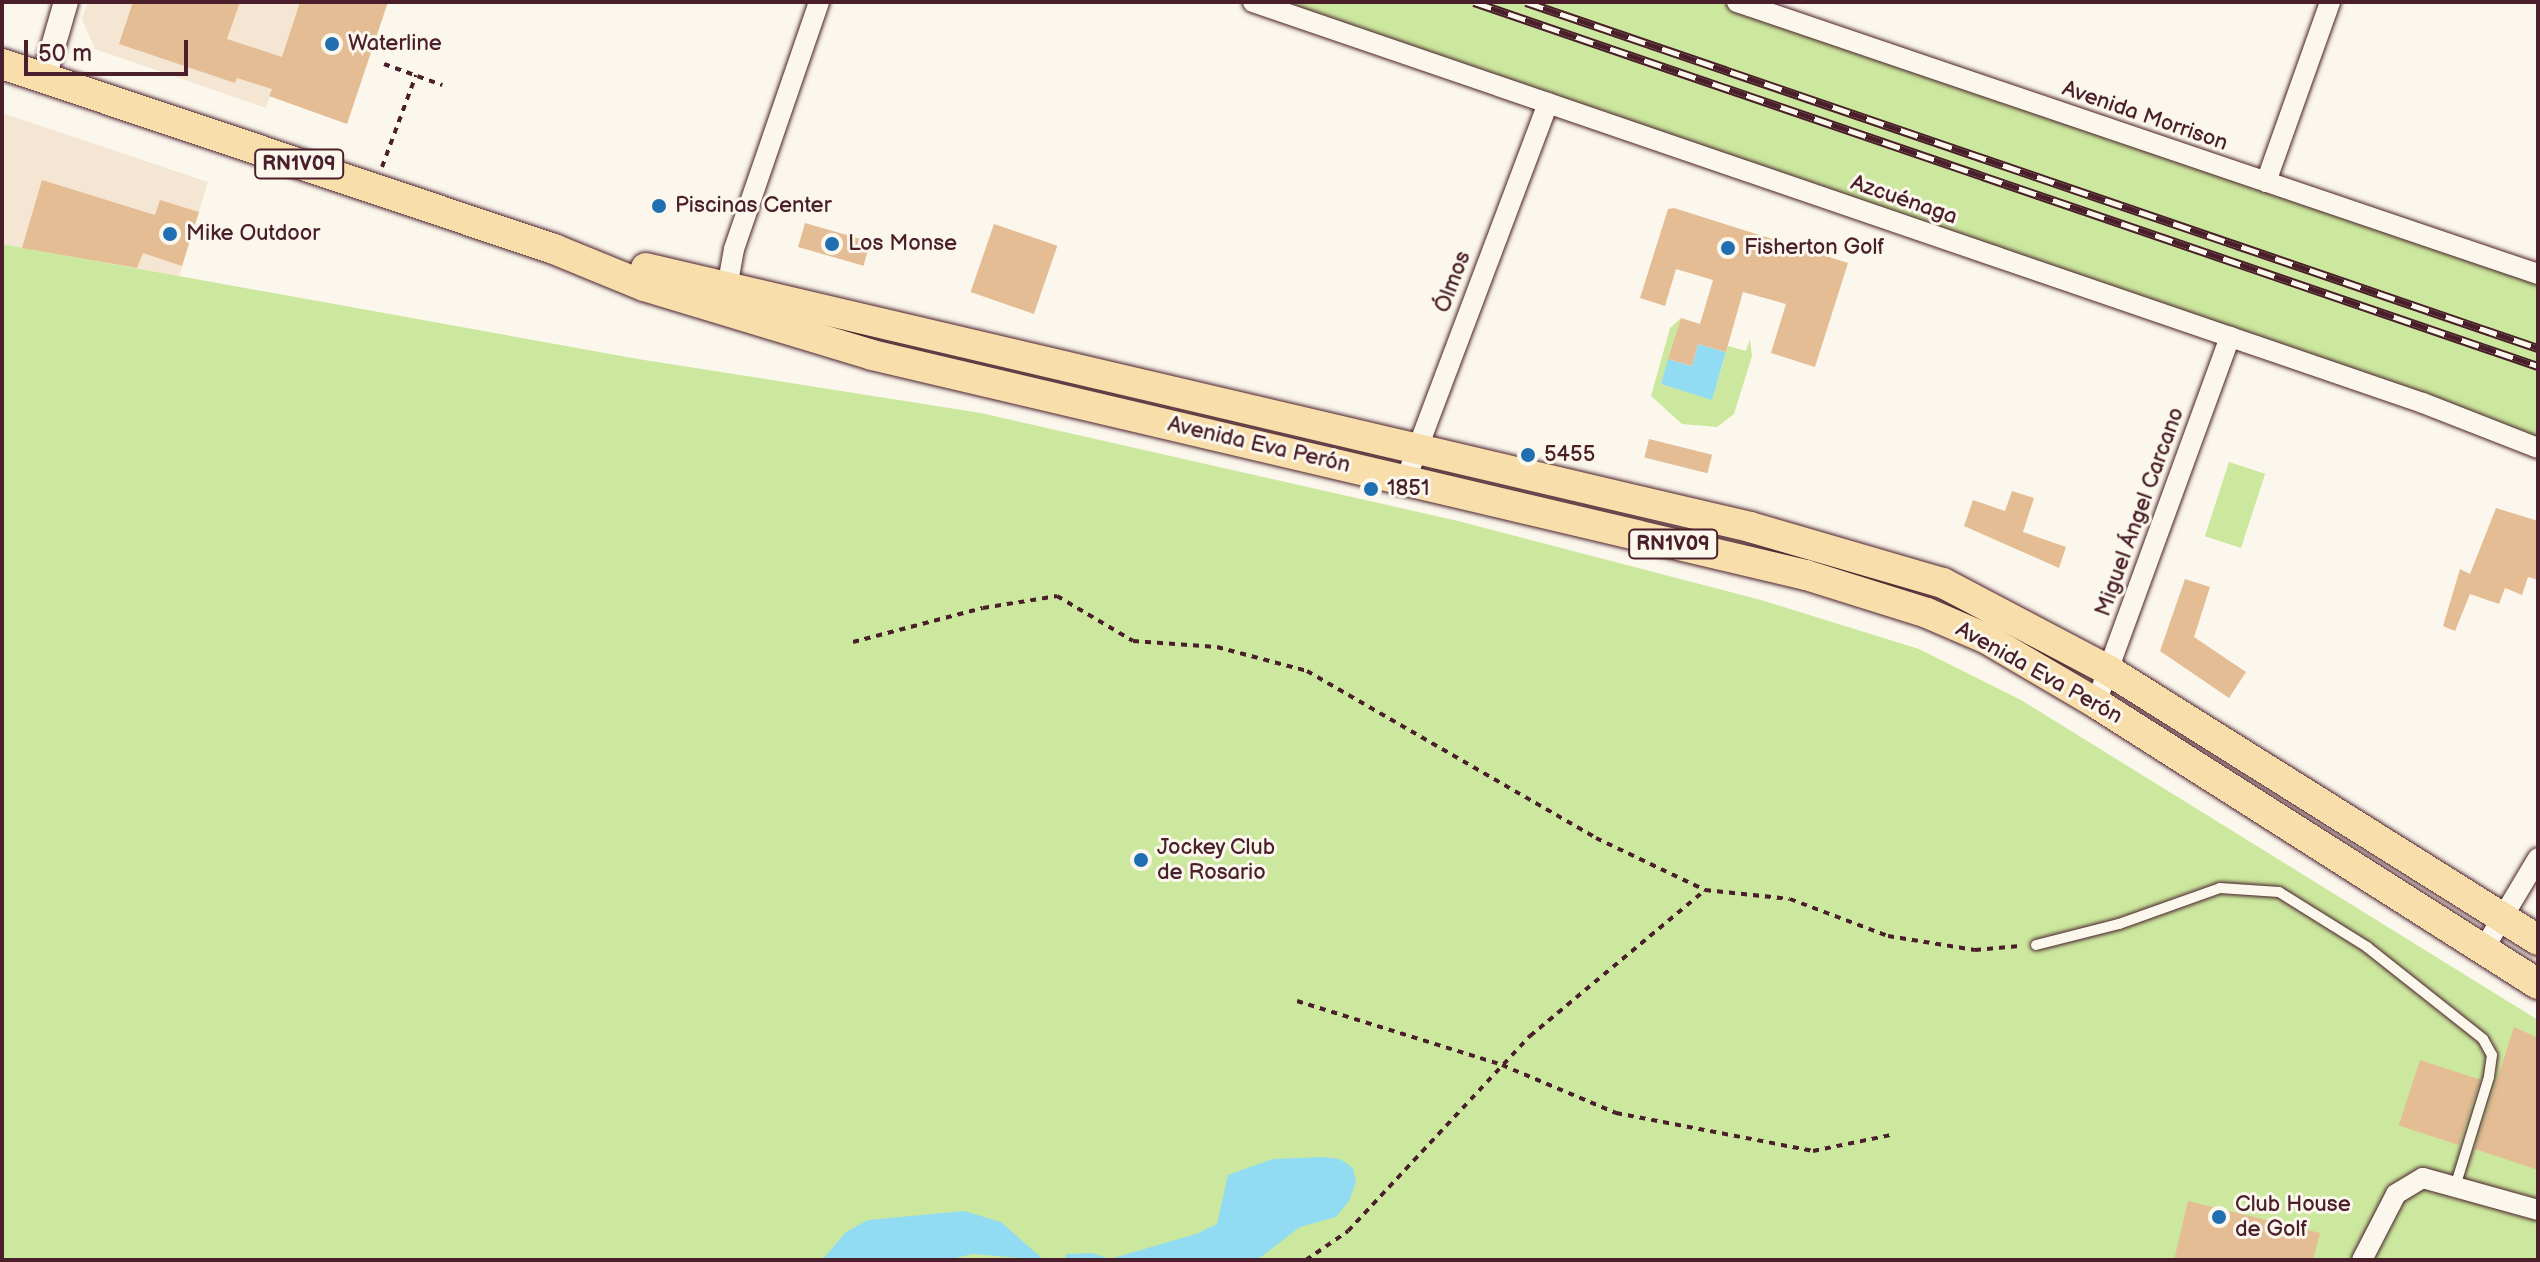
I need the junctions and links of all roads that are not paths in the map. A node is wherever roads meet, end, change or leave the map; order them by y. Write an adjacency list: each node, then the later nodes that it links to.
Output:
1 (66, 2): 7 (street)
2 (819, 2): 11 (street)
3 (1253, 2): 8 (street, Azcuénaga)
4 (1737, 2): 9 (street, Avenida Morrison)
5 (2330, 2): 9 (street)
6 (2, 64): 7 (main road, Avenida Eva Perón / RN1V09)
7 (44, 78): 11 (main road, Avenida Eva Perón / RN1V09)
8 (1548, 103): 12 (street, Azcuénaga); 13 (street, Ólmos)
9 (2266, 182): 10 (street, Avenida Morrison)
10 (2538, 274)
11 (725, 299): 13 (main road, Avenida Eva Perón / RN1V09); 15 (main road, Avenida Eva Perón / RN1V09)
12 (2230, 337): 14 (street, Azcuénaga); 16 (street, Miguel Ángel Carcano)
13 (1415, 446): 15 (street, Ólmos); 16 (main road, Avenida Eva Perón / RN1V09)
14 (2538, 448)
15 (1406, 479): 17 (main road, Avenida Eva Perón / RN1V09)
16 (2108, 670): 17 (street, Miguel Ángel Carcano); 19 (main road, Avenida Eva Perón / RN1V09)
17 (2096, 703): 22 (main road, Avenida Eva Perón / RN1V09)
18 (2538, 858): 19 (street)
19 (2502, 918): 20 (main road, Avenida Eva Perón / RN1V09); 22 (street)
20 (2538, 940)
21 (2036, 945): 24 (lane)
22 (2483, 950): 23 (main road, Avenida Eva Perón / RN1V09)
23 (2538, 984)
24 (2455, 1187): 25 (street); 26 (street)
25 (2538, 1210)
26 (2362, 1260)

